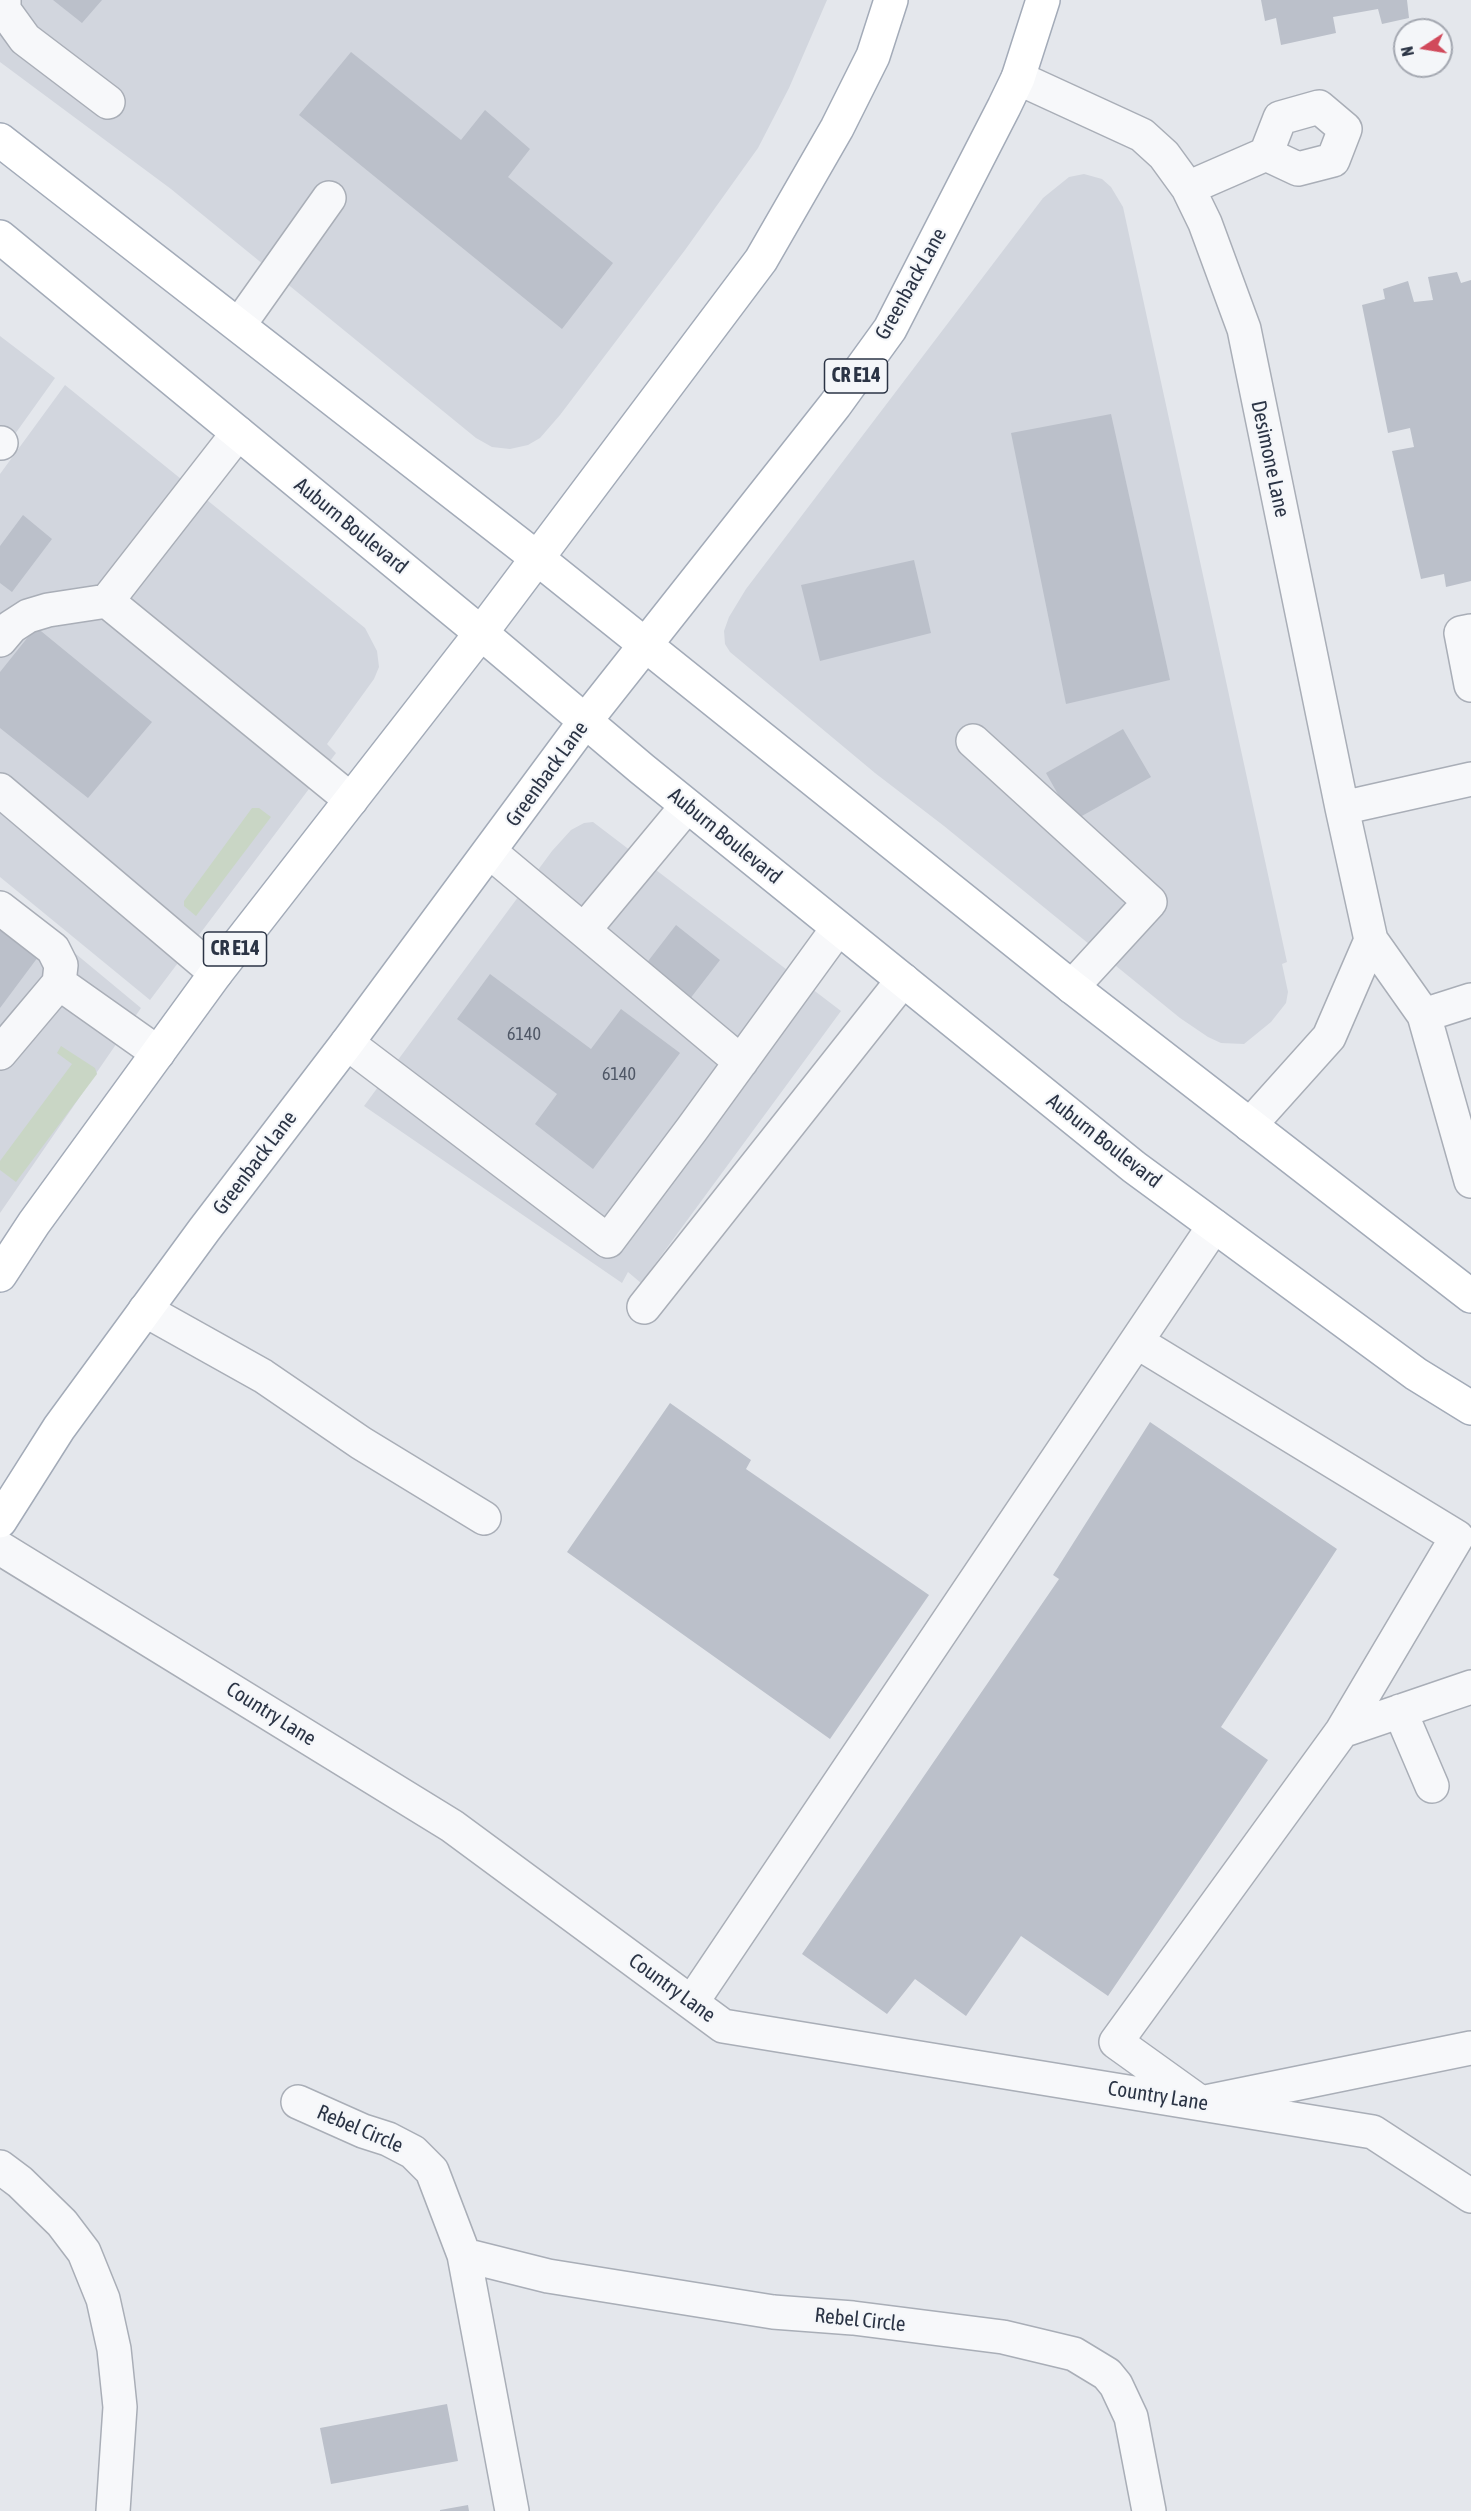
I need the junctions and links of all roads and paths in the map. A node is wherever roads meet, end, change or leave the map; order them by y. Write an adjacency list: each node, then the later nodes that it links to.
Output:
1 (4, 0): 5 (street)
2 (891, 0): 13 (main road, CR E14)
3 (1043, 0): 4 (main road, Greenback Lane / CR E14)
4 (1018, 78): 8 (street, Desimone Lane); 18 (main road, Greenback Lane / CR E14)
5 (108, 102)
6 (0, 140): 11 (main road)
7 (1266, 154): 8 (street)
8 (1188, 188): 26 (street, Desimone Lane)
9 (329, 198): 11 (street)
10 (0, 237): 12 (main road, Auburn Boulevard)
11 (239, 325): 13 (main road)
12 (238, 433): 14 (street); 16 (main road, Auburn Boulevard)
13 (537, 558): 16 (main road, CR E14); 18 (main road)
14 (107, 601): 17 (street); 24 (street)
15 (1471, 631): 19 (street)
16 (481, 633): 20 (main road, Auburn Boulevard); 24 (main road, CR E14)
17 (0, 640)
18 (647, 645): 20 (main road, Greenback Lane / CR E14); 35 (main road)
19 (1471, 685)
20 (586, 720): 25 (main road, Auburn Boulevard); 27 (main road, Greenback Lane / CR E14)
21 (973, 741): 35 (street)
22 (1471, 779): 26 (street)
23 (0, 790): 32 (street)
24 (351, 800): 32 (main road, CR E14)
25 (687, 806): 29 (main road, Auburn Boulevard); 30 (street)
26 (1342, 808): 31 (street, Desimone Lane)
27 (490, 852): 30 (street); 38 (main road, Greenback Lane / CR E14)
28 (0, 908): 34 (street)
29 (838, 928): 33 (main road, Auburn Boulevard); 41 (street)
30 (584, 930): 41 (street)
31 (1371, 940): 37 (street, Desimone Lane); 42 (street)
32 (216, 973): 40 (main road, CR E14)
33 (903, 980): 44 (main road, Auburn Boulevard); 47 (street)
34 (59, 982): 39 (street); 40 (street)
35 (1072, 987): 42 (main road)
36 (1471, 1000): 37 (street)
37 (1424, 1015): 43 (street, Desimone Lane)
38 (347, 1042): 41 (street); 48 (main road, Greenback Lane / CR E14)
39 (0, 1053)
40 (158, 1053): 45 (main road, CR E14)
41 (741, 1062)
42 (1250, 1125): 46 (main road)
43 (1469, 1168)
44 (1214, 1226): 49 (street); 50 (main road, Auburn Boulevard)
45 (0, 1275)
46 (1471, 1296)
47 (644, 1307)
48 (145, 1310): 51 (street); 52 (main road, Greenback Lane / CR E14)
49 (1137, 1342): 56 (street); 58 (street)
50 (1471, 1408)
51 (484, 1518)
52 (0, 1521)
53 (0, 1548): 58 (street, Country Lane)
54 (1471, 1687): 55 (street)
55 (1400, 1711): 56 (street); 57 (street)
56 (1342, 1731): 61 (street)
57 (1432, 1786)
58 (692, 2002): 61 (street, Country Lane)
59 (1471, 2048): 61 (street)
60 (298, 2102): 64 (street, Rebel Circle)
61 (1201, 2103): 63 (street, Country Lane)
62 (0, 2167): 65 (street)
63 (1471, 2196)
64 (464, 2255): 66 (street, Rebel Circle); 67 (street, Rebel Circle)
65 (113, 2511)
66 (512, 2511)
67 (1149, 2511)

